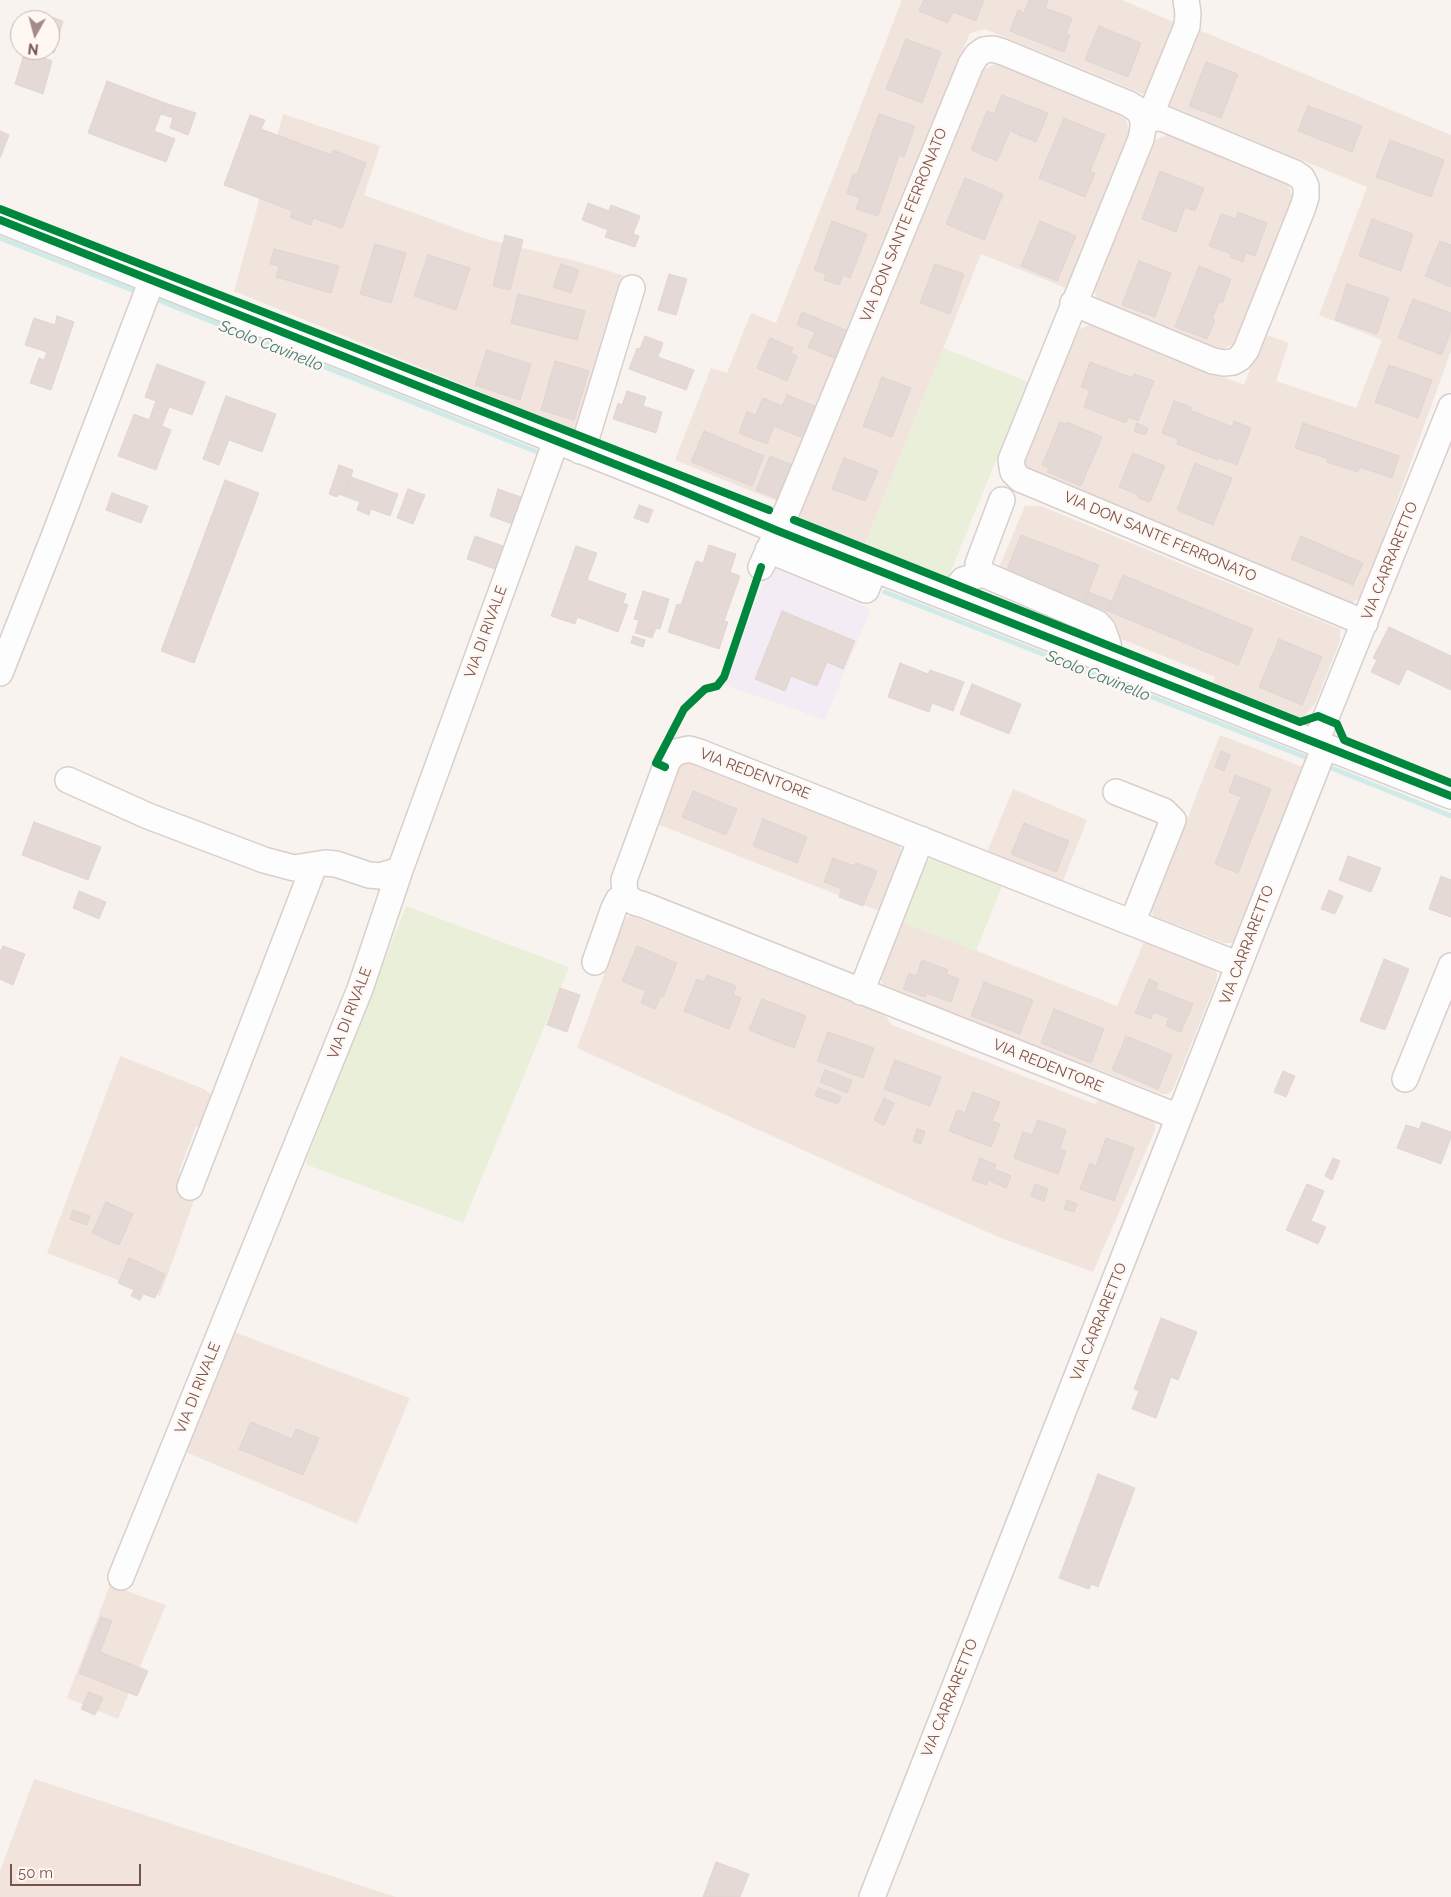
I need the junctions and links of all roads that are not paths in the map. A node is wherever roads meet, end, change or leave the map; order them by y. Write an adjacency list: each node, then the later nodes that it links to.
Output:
1 (1186, 0): 2 (street, VIA DON SANTE FERRONATO)
2 (1143, 119): 6 (street, VIA DON SANTE FERRONATO); 6 (street); 11 (street, VIA DON SANTE FERRONATO)
3 (0, 220): 5 (street)
4 (632, 288): 9 (street)
5 (147, 292): 8 (street); 16 (street)
6 (1073, 303): 14 (street, VIA DON SANTE FERRONATO)
7 (1451, 407): 14 (street, VIA CARRARETTO)
8 (556, 441): 9 (street); 23 (street, VIA DI RIVALE)
9 (580, 451): 11 (street)
10 (1002, 500): 12 (street)
11 (769, 549): 13 (street)
12 (983, 574): 13 (street); 15 (street)
13 (956, 592): 15 (street)
14 (1365, 623): 17 (street, VIA CARRARETTO)
15 (1106, 660): 17 (street)
16 (0, 673)
17 (1320, 744): 20 (street); 27 (street, VIA CARRARETTO)
18 (68, 780): 22 (street)
19 (1116, 792): 25 (street)
20 (1451, 796)
21 (921, 839): 24 (street, VIA REDENTORE); 25 (street, VIA REDENTORE); 29 (street)
22 (314, 866): 23 (street); 32 (street)
23 (400, 870): 33 (street, VIA DI RIVALE)
24 (625, 895): 26 (street, VIA REDENTORE); 29 (street, VIA REDENTORE)
25 (1132, 923): 27 (street, VIA REDENTORE)
26 (595, 962)
27 (1239, 965): 31 (street, VIA CARRARETTO)
28 (1451, 966): 30 (street)
29 (861, 992): 31 (street, VIA REDENTORE)
30 (1405, 1079)
31 (1179, 1117): 34 (street, VIA CARRARETTO)
32 (190, 1187)
33 (121, 1577)
34 (872, 1897)

